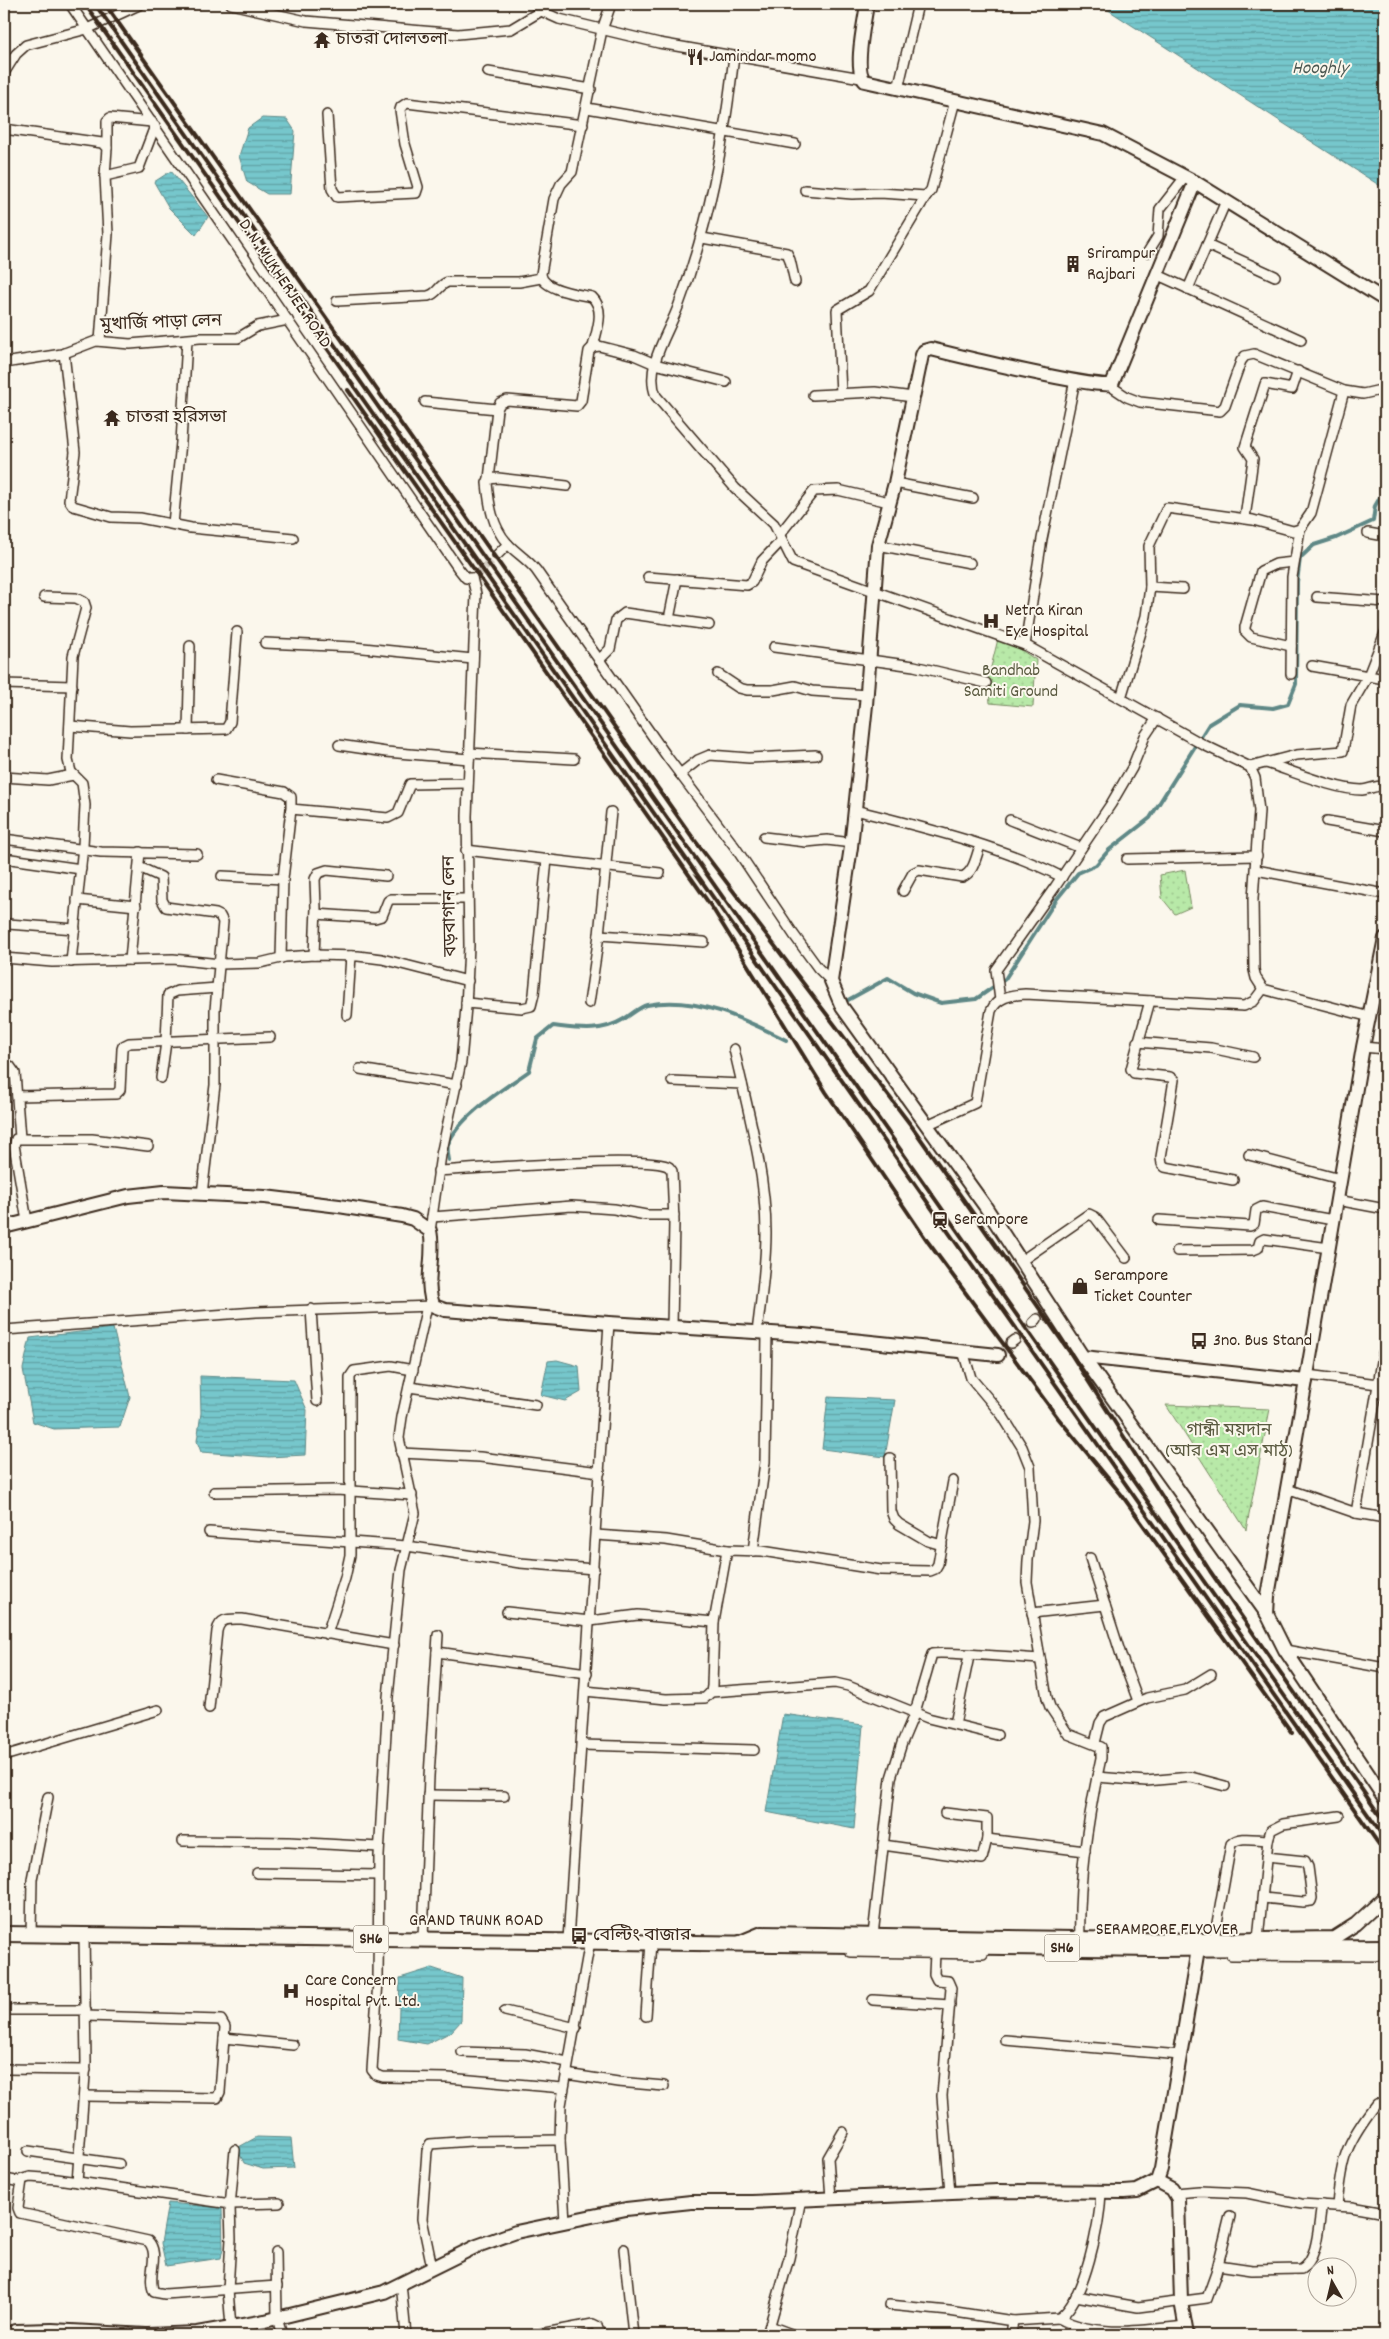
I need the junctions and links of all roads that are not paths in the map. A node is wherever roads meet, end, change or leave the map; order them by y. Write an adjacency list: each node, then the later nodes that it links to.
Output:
1 (70, 4): 9 (street, D. N. MUKHERJEE ROAD)
2 (142, 4): 7 (street)
3 (230, 4): 8 (street)
4 (611, 4): 10 (street)
5 (867, 4): 15 (street)
6 (918, 4): 17 (street)
7 (127, 6): 9 (street)
8 (538, 7): 10 (street)
9 (87, 29): 12 (street); 21 (street, D. N. MUKHERJEE ROAD)
10 (602, 30): 11 (street); 16 (street)
11 (734, 56): 15 (street); 24 (street)
12 (8, 58): 14 (street)
13 (488, 72): 16 (street)
14 (4, 73)
15 (861, 78): 17 (street)
16 (591, 89): 19 (street)
17 (898, 89): 18 (street)
18 (955, 101): 28 (street); 30 (street)
19 (587, 108): 22 (street); 24 (street)
20 (327, 115): 22 (street)
21 (153, 124): 26 (street); 27 (street); 42 (street, D. N. MUKHERJEE ROAD)
22 (584, 125): 37 (street)
23 (4, 129): 26 (street)
24 (725, 132): 25 (street); 32 (street)
25 (795, 144)
26 (107, 148): 27 (street)
27 (105, 176): 45 (street)
28 (1190, 179): 31 (street); 34 (street); 35 (street)
29 (805, 190): 30 (street)
30 (926, 196): 56 (street)
31 (1226, 201): 33 (street); 40 (street)
32 (702, 238): 38 (street); 49 (street)
33 (1207, 245): 36 (street); 39 (street)
34 (1148, 252)
35 (1158, 275): 39 (street); 53 (street)
36 (1275, 276)
37 (541, 278): 41 (street); 46 (street)
38 (794, 282)
39 (1188, 289): 44 (street)
40 (1385, 300)
41 (337, 301)
42 (288, 320): 43 (street, মুখার্জি পাড়া লেন); 78 (street, D. N. MUKHERJEE ROAD)
43 (187, 340): 45 (street, মুখার্জি পাড়া লেন); 67 (street)
44 (1301, 340)
45 (100, 341): 47 (street, মুখার্জি পাড়া লেন)
46 (593, 347): 49 (street); 60 (street)
47 (64, 353): 48 (street, মুখার্জি পাড়া লেন); 67 (street)
48 (4, 363)
49 (655, 364): 52 (street); 71 (street)
50 (1298, 371): 53 (street); 55 (street); 66 (street)
51 (1075, 380): 53 (street); 58 (street); 92 (street)
52 (726, 382)
53 (1109, 385)
54 (1385, 389): 55 (street)
55 (1344, 391): 68 (street)
56 (841, 392): 57 (street); 58 (street)
57 (813, 395)
58 (913, 397): 62 (street)
59 (424, 402): 60 (street)
60 (497, 409): 61 (street)
61 (489, 479): 63 (street); 73 (street)
62 (895, 483): 64 (street); 65 (street)
63 (567, 486)
64 (973, 498)
65 (889, 502): 71 (street); 74 (street)
66 (1245, 518): 68 (street); 81 (street)
67 (173, 524): 72 (street)
68 (1300, 529): 76 (street)
69 (1368, 533): 70 (street)
70 (1385, 536)
71 (781, 537): 80 (street); 82 (street)
72 (293, 538)
73 (508, 544): 75 (street); 97 (street)
74 (878, 545): 77 (street); 82 (street)
75 (497, 555)
76 (1294, 562): 94 (street); 94 (street)
77 (970, 563)
78 (473, 577): 96 (street, বড়বাগান লেন)
79 (648, 577): 80 (street)
80 (677, 580): 87 (street)
81 (1150, 587): 83 (street); 108 (street)
82 (876, 590): 92 (street); 98 (street)
83 (1183, 590)
84 (44, 597): 106 (street)
85 (1317, 597): 86 (street)
86 (1385, 602)
87 (668, 619): 88 (street); 97 (street)
88 (709, 625)
89 (237, 632): 111 (street)
90 (1385, 633): 102 (street)
91 (265, 643): 96 (street)
92 (1025, 645): 108 (street)
93 (190, 646): 111 (street)
94 (1291, 646): 101 (street)
95 (774, 647): 98 (street)
96 (473, 659): 113 (street, বড়বাগান লেন)
97 (599, 660): 118 (street)
98 (870, 661): 104 (street); 107 (street)
99 (1312, 666): 102 (street)
100 (718, 674): 107 (street)
101 (1291, 674)
102 (1368, 676): 103 (street); 116 (street)
103 (1385, 679)
104 (986, 683)
105 (4, 684): 106 (street)
106 (72, 686): 110 (street)
107 (867, 695): 125 (street)
108 (1121, 698): 109 (street)
109 (1157, 718): 117 (street); 134 (street)
110 (70, 726): 111 (street); 119 (street)
111 (188, 730)
112 (339, 745): 113 (street)
113 (469, 756): 115 (street); 122 (street, বড়বাগান লেন)
114 (816, 756): 118 (street)
115 (574, 759)
116 (1266, 763): 117 (street); 123 (street)
117 (1250, 767): 139 (street)
118 (680, 774): 171 (street)
119 (73, 775): 120 (street); 135 (street)
120 (4, 777)
121 (216, 780): 124 (street)
122 (468, 783): 124 (street); 136 (street, বড়বাগান লেন)
123 (1385, 786)
124 (291, 810): 151 (street)
125 (855, 810): 132 (street); 133 (street)
126 (611, 812): 143 (street)
127 (1010, 820): 134 (street)
128 (1327, 822): 129 (street)
129 (1385, 831)
130 (764, 837): 132 (street)
131 (4, 839): 135 (street)
132 (852, 842): 171 (street)
133 (980, 846): 150 (street); 152 (street)
134 (1081, 848): 150 (street)
135 (83, 850): 137 (street); 145 (street)
136 (466, 850): 141 (street); 154 (street, বড়বাগান লেন)
137 (140, 852): 138 (street); 144 (street)
138 (197, 854)
139 (1257, 856): 142 (street); 146 (street)
140 (11, 859): 145 (street)
141 (547, 859): 143 (street); 176 (street)
142 (1127, 859)
143 (606, 866): 147 (street); 160 (street)
144 (139, 867): 156 (street); 169 (street)
145 (81, 868): 155 (street)
146 (1256, 870): 153 (street); 173 (street)
147 (660, 873)
148 (222, 876): 151 (street)
149 (386, 876): 157 (street)
150 (1062, 877): 174 (street)
151 (283, 880): 166 (street)
152 (903, 891)
153 (1385, 894)
154 (468, 899): 157 (street); 170 (street, বড়বাগান লেন)
155 (77, 900): 156 (street); 159 (street)
156 (136, 906): 167 (street)
157 (316, 914): 163 (street)
158 (8, 924): 159 (street)
159 (74, 930): 168 (street)
160 (598, 935): 162 (street); 177 (street)
161 (1385, 938): 179 (street)
162 (704, 942)
163 (314, 955): 164 (street); 166 (street)
164 (351, 956): 170 (street); 178 (street)
165 (4, 958): 168 (street)
166 (281, 958): 169 (street)
167 (130, 960): 168 (street); 169 (street)
168 (71, 962)
169 (220, 964): 172 (street)
170 (468, 981): 176 (street, বড়বাগান লেন)
171 (831, 981): 195 (street)
172 (217, 988): 181 (street); 182 (street)
173 (1263, 989): 175 (street); 179 (street)
174 (1000, 1000): 175 (street); 195 (street)
175 (1150, 1001): 183 (street)
176 (466, 1003): 193 (street, বড়বাগান লেন)
177 (589, 1003)
178 (347, 1015)
179 (1370, 1017): 184 (street)
180 (270, 1037): 181 (street)
181 (215, 1041): 182 (street); 202 (street)
182 (166, 1042): 190 (street); 194 (street)
183 (1137, 1042): 187 (street); 201 (street)
184 (1363, 1047): 186 (street); 200 (street)
185 (734, 1049): 192 (street)
186 (1385, 1049)
187 (1253, 1056)
188 (4, 1064): 194 (street)
189 (360, 1069): 193 (street)
190 (160, 1078)
191 (672, 1080): 192 (street)
192 (742, 1084): 221 (street)
193 (457, 1085): 199 (street, বড়বাগান লেন)
194 (16, 1096): 196 (street)
195 (927, 1126): 215 (street)
196 (20, 1138): 197 (street); 209 (street)
197 (148, 1146)
198 (1249, 1155): 200 (street)
199 (438, 1171): 205 (street); 206 (street, বড়বাগান লেন)
200 (1340, 1179): 203 (street)
201 (1233, 1180)
202 (202, 1194): 209 (street); 211 (street)
203 (1337, 1200): 204 (street); 208 (street)
204 (1385, 1209)
205 (674, 1215): 206 (street); 219 (street)
206 (432, 1216): 211 (street, বড়বাগান লেন)
207 (1159, 1220): 208 (street)
208 (1334, 1220): 212 (street)
209 (27, 1221): 210 (street)
210 (4, 1227)
211 (430, 1231): 216 (street)
212 (1329, 1248): 213 (street); 227 (street)
213 (1177, 1251)
214 (1126, 1258): 215 (street)
215 (1021, 1262): 225 (street)
216 (431, 1306): 217 (street); 218 (street); 226 (street)
217 (311, 1309): 220 (street); 230 (street)
218 (609, 1323): 219 (street); 234 (street)
219 (672, 1327): 221 (street)
220 (4, 1330)
221 (762, 1333): 223 (street); 248 (street)
222 (1385, 1344): 228 (street)
223 (963, 1351): 224 (street); 253 (street)
224 (999, 1354)
225 (1083, 1357): 227 (street); 254 (street)
226 (413, 1370): 229 (street); 237 (street)
227 (1306, 1378): 228 (street); 236 (street)
228 (1381, 1381): 240 (street)
229 (409, 1387): 231 (street); 232 (street)
230 (317, 1401)
231 (536, 1405)
232 (402, 1453): 234 (street); 239 (street)
233 (890, 1458): 245 (street)
234 (600, 1472): 243 (street)
235 (952, 1481): 245 (street)
236 (1287, 1489): 240 (street); 254 (street)
237 (349, 1491): 238 (street); 239 (street); 244 (street)
238 (214, 1492)
239 (412, 1495): 246 (street)
240 (1356, 1513): 241 (street)
241 (1385, 1518)
242 (209, 1532): 244 (street)
243 (596, 1535): 247 (street); 250 (street)
244 (350, 1542): 246 (street); 257 (street)
245 (942, 1545): 248 (street)
246 (406, 1546): 250 (street); 259 (street)
247 (727, 1550): 248 (street); 256 (street)
248 (753, 1551)
249 (1090, 1558): 251 (street)
250 (594, 1569): 255 (street)
251 (1105, 1605): 253 (street); 269 (street)
252 (507, 1612): 255 (street)
253 (1032, 1613): 263 (street)
254 (1267, 1614): 260 (street)
255 (590, 1621): 256 (street); 265 (street)
256 (714, 1622): 268 (street)
257 (327, 1634): 259 (street); 270 (street)
258 (438, 1634): 261 (street)
259 (394, 1645): 291 (street)
260 (1285, 1650): 264 (street); 284 (street)
261 (437, 1652): 265 (street); 281 (street)
262 (969, 1656): 263 (street); 272 (street); 273 (street)
263 (1040, 1658): 275 (street)
264 (1385, 1668)
265 (587, 1674): 267 (street)
266 (1210, 1674): 269 (street)
267 (585, 1691): 268 (street); 276 (street)
268 (711, 1692): 272 (street)
269 (1138, 1701): 275 (street)
270 (209, 1708)
271 (158, 1710): 278 (street)
272 (915, 1712): 273 (street); 290 (street)
273 (955, 1724): 274 (street)
274 (997, 1735)
275 (1095, 1743): 279 (street)
276 (582, 1745): 277 (street); 306 (street)
277 (754, 1750)
278 (4, 1756)
279 (1097, 1777): 280 (street); 292 (street)
280 (1226, 1786)
281 (428, 1794): 282 (street); 303 (street)
282 (504, 1796)
283 (48, 1797): 299 (street)
284 (1385, 1799)
285 (945, 1813): 287 (street)
286 (1339, 1816): 288 (street)
287 (987, 1839): 290 (street); 292 (street)
288 (1268, 1840): 293 (street); 308 (street)
289 (183, 1841): 291 (street)
290 (883, 1845): 301 (street)
291 (379, 1847): 295 (street)
292 (1085, 1851): 304 (street)
293 (1266, 1857): 297 (street); 297 (street)
294 (257, 1873): 295 (street)
295 (378, 1876): 302 (street)
296 (1385, 1897): 305 (street)
297 (1263, 1898): 305 (street)
298 (4, 1934): 299 (main road, GRAND TRUNK ROAD / SH6)
299 (31, 1935): 300 (main road, GRAND TRUNK ROAD / SH6)
300 (84, 1935): 302 (main road, GRAND TRUNK ROAD / SH6); 320 (street)
301 (874, 1936): 304 (street); 311 (street)
302 (378, 1939): 303 (main road, GRAND TRUNK ROAD / SH6); 333 (street)
303 (423, 1939): 306 (main road, GRAND TRUNK ROAD / SH6)
304 (1080, 1939): 308 (street)
305 (1258, 1939): 308 (street)
306 (568, 1940): 307 (main road, GRAND TRUNK ROAD / SH6)
307 (590, 1940): 309 (main road, GRAND TRUNK ROAD / SH6); 322 (street)
308 (1214, 1940)
309 (652, 1942): 310 (main road, GRAND TRUNK ROAD / SH6); 321 (street)
310 (718, 1943): 311 (main road, GRAND TRUNK ROAD / SH6); 313 (street)
311 (738, 1943): 312 (main road, SERAMPORE FLYOVER / SH6)
312 (1385, 1947)
313 (935, 1953): 314 (street); 317 (street)
314 (1197, 1955): 315 (street); 327 (street)
315 (1385, 1956)
316 (874, 2000): 317 (street)
317 (950, 2005): 347 (street)
318 (9, 2010): 320 (street)
319 (505, 2011): 322 (street)
320 (86, 2013): 323 (street); 330 (street)
321 (646, 2016)
322 (576, 2028): 328 (street)
323 (224, 2038): 325 (street); 334 (street)
324 (1005, 2040): 327 (street)
325 (293, 2045)
326 (462, 2052): 328 (street)
327 (1180, 2055): 344 (street)
328 (568, 2062): 331 (street)
329 (4, 2069): 330 (street)
330 (86, 2070): 334 (street)
331 (566, 2074): 332 (street); 333 (street)
332 (664, 2086)
333 (563, 2088): 337 (street)
334 (84, 2096): 340 (street)
335 (1376, 2104): 354 (street)
336 (843, 2132): 349 (street)
337 (560, 2140): 357 (street); 361 (street)
338 (235, 2150): 351 (street)
339 (28, 2151): 340 (street)
340 (80, 2158): 341 (street); 345 (street)
341 (119, 2164)
342 (4, 2179): 343 (street)
343 (22, 2180): 345 (street); 364 (street)
344 (1157, 2181): 346 (street); 348 (street)
345 (77, 2182): 351 (street)
346 (1101, 2192): 347 (street); 365 (street)
347 (950, 2193): 349 (street)
348 (1175, 2193): 353 (street); 366 (street)
349 (832, 2198): 350 (street)
350 (801, 2199): 357 (street); 373 (street)
351 (231, 2204): 352 (street); 364 (street)
352 (279, 2204)
353 (1322, 2205): 354 (street); 360 (street)
354 (1337, 2206): 355 (street)
355 (1385, 2212)
356 (1230, 2216): 360 (street)
357 (565, 2221): 361 (street)
358 (624, 2249): 381 (street)
359 (276, 2252): 363 (street)
360 (1218, 2265): 366 (street)
361 (432, 2268): 362 (street)
362 (401, 2283): 368 (street); 378 (street)
363 (277, 2286): 364 (street); 368 (street)
364 (228, 2290): 371 (street)
365 (1076, 2296): 366 (street); 369 (street)
366 (1181, 2302): 372 (street)
367 (889, 2305): 370 (street)
368 (277, 2318): 371 (street); 377 (street)
369 (1059, 2318): 370 (street); 372 (street)
370 (1013, 2321): 383 (street)
371 (231, 2327): 376 (street)
372 (1186, 2330)
373 (769, 2331): 382 (street)
374 (6, 2332): 375 (street)
375 (52, 2333): 376 (street)
376 (142, 2335)
377 (282, 2335)
378 (406, 2335)
379 (534, 2335): 380 (street)
380 (600, 2335)
381 (633, 2335)
382 (794, 2335)
383 (1011, 2335)

